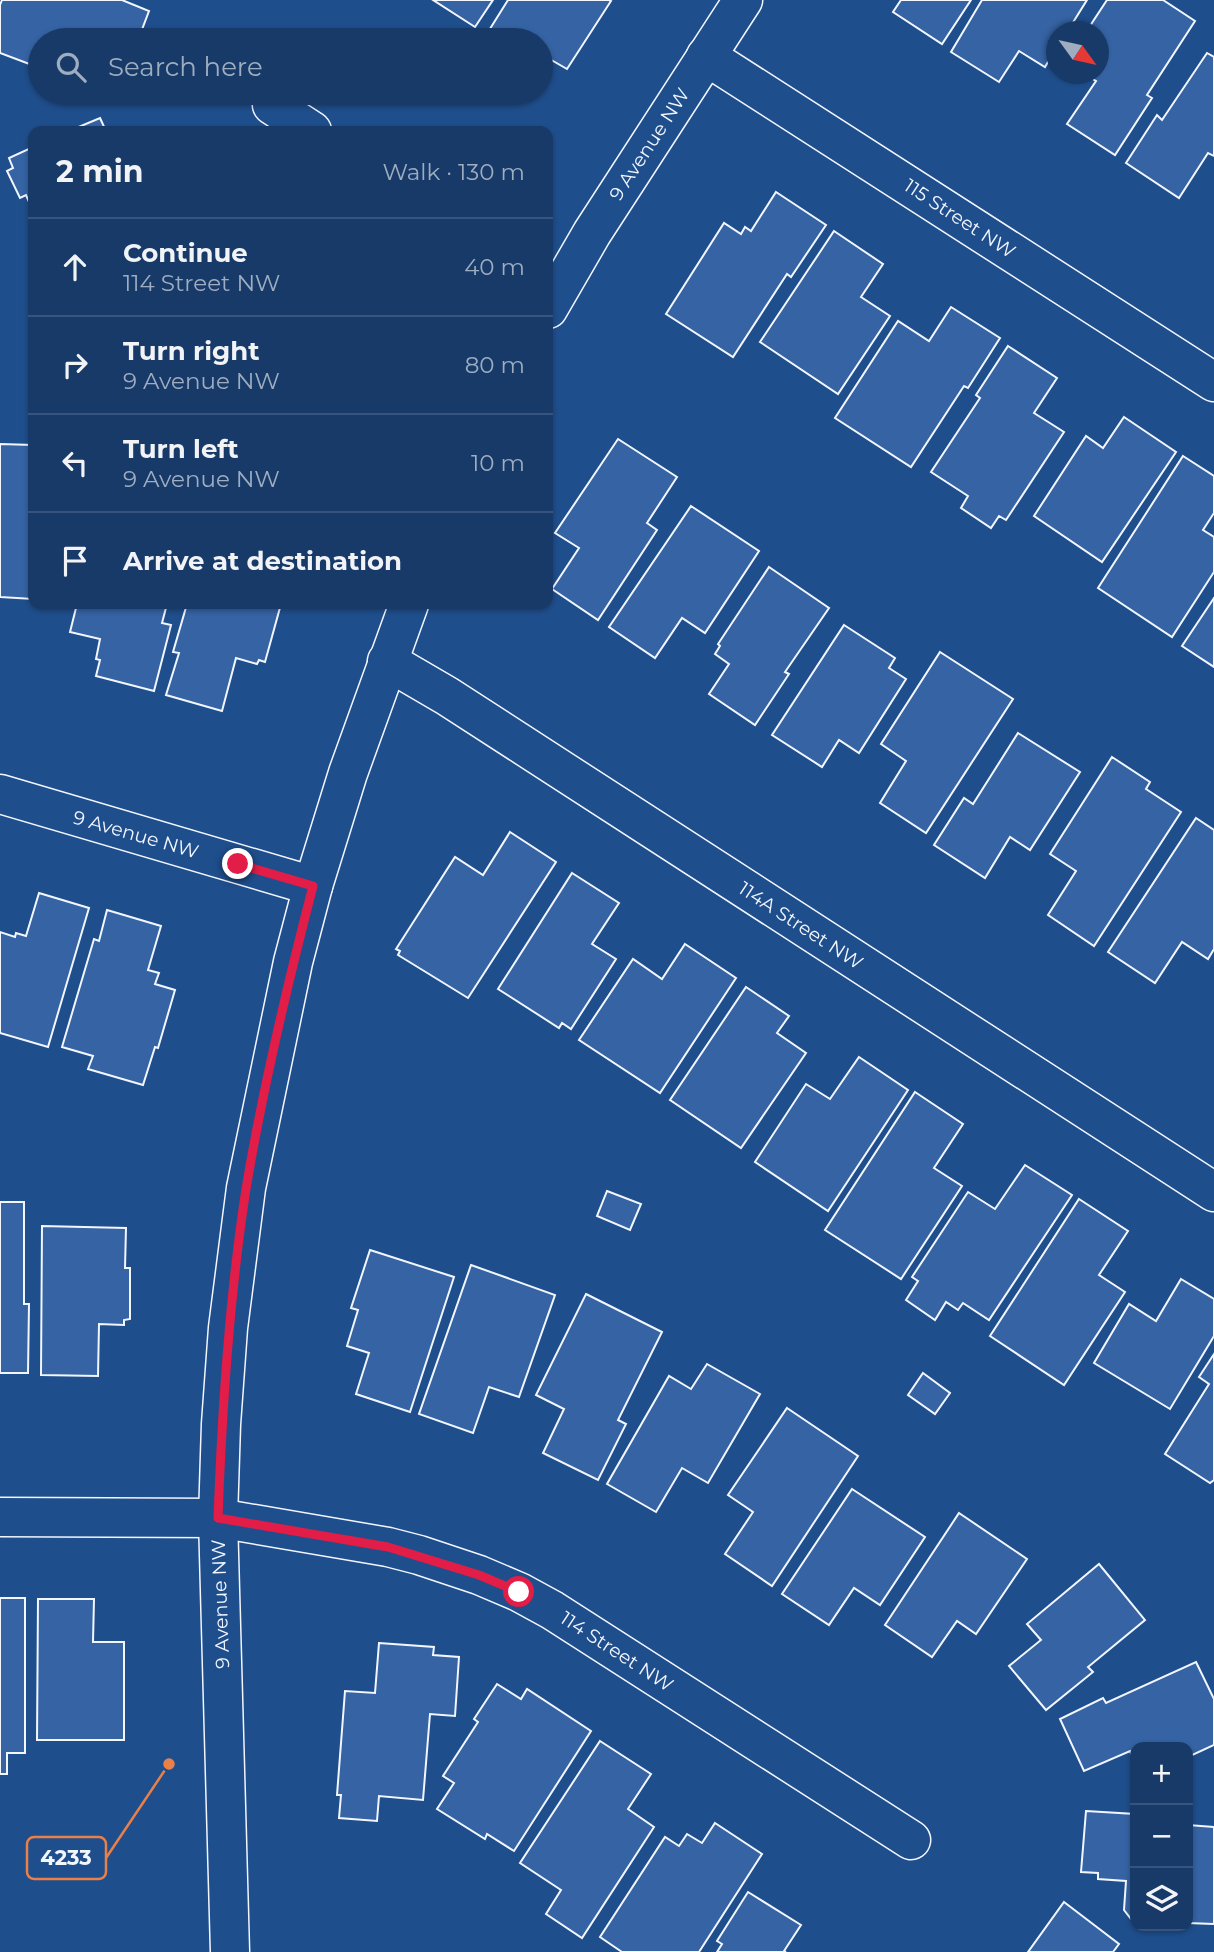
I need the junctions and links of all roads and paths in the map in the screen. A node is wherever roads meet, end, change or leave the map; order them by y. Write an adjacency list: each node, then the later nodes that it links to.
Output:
1 (743, 0): 2 (street, 9 Avenue NW)
2 (706, 56): 5 (street, 9 Avenue NW); 6 (street, 115 Street NW)
3 (272, 105): 4 (street)
4 (305, 126)
5 (553, 291)
6 (1214, 382)
7 (407, 609): 8 (street, 9 Avenue NW)
8 (387, 661): 10 (street, 9 Avenue NW); 11 (street, 114A Street NW)
9 (0, 794): 10 (street, 9 Avenue NW)
10 (313, 886): 13 (street, 9 Avenue NW)
11 (1214, 1192)
12 (0, 1517): 13 (street, 114 Street NW)
13 (218, 1518): 14 (street, 114 Street NW); 15 (street, 9 Avenue NW)
14 (911, 1840)
15 (230, 1952)

